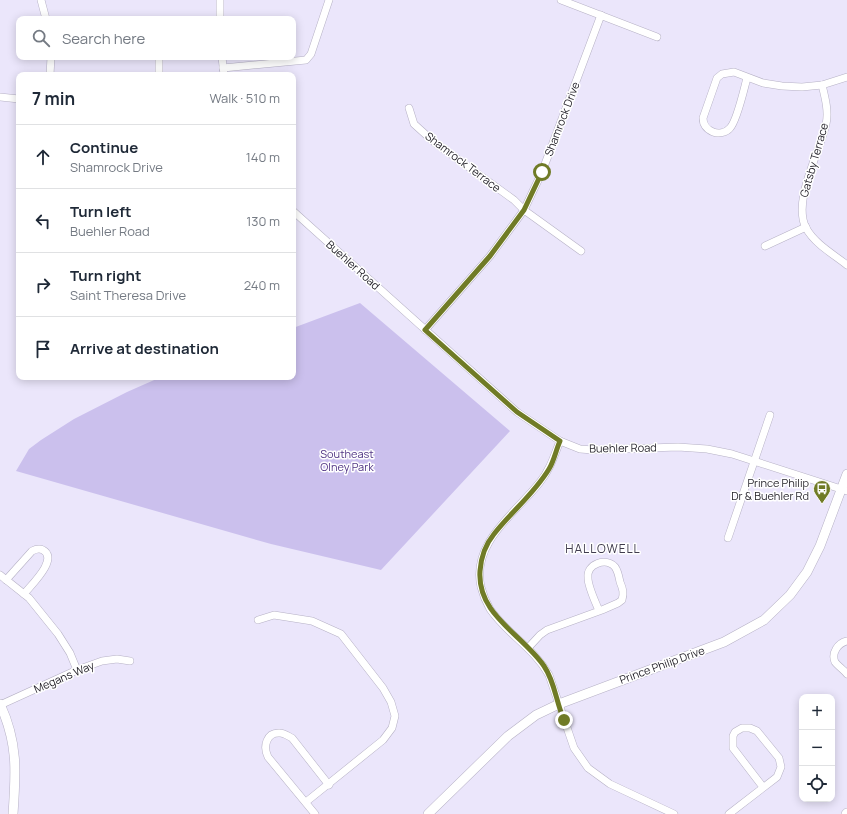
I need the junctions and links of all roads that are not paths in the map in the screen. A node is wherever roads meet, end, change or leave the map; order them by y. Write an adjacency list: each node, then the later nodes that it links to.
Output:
1 (41, 0): 6 (street)
2 (220, 0): 7 (street)
3 (329, 0): 14 (street)
4 (561, 0): 5 (street)
5 (601, 15): 8 (street); 21 (street, Shamrock Drive)
6 (45, 16)
7 (220, 16)
8 (657, 37)
9 (51, 60): 12 (street)
10 (159, 60): 13 (street)
11 (222, 60): 14 (street)
12 (50, 72)
13 (159, 72)
14 (224, 72)
15 (847, 77): 17 (street)
16 (747, 78): 16 (street); 17 (street)
17 (822, 85): 23 (street, Gatsby Terrace)
18 (0, 96): 19 (street)
19 (16, 99)
20 (409, 108): 21 (street, Shamrock Terrace)
21 (524, 210): 25 (street, Shamrock Terrace); 27 (street, Shamrock Drive)
22 (296, 214): 27 (street, Buehler Road)
23 (806, 227): 24 (street); 26 (street, Gatsby Terrace)
24 (765, 246)
25 (582, 251)
26 (847, 265)
27 (425, 330): 29 (street, Buehler Road)
28 (770, 415): 30 (street)
29 (560, 441): 30 (street, Buehler Road); 40 (street)
30 (754, 461): 32 (street, Buehler Road); 33 (street)
31 (847, 474): 32 (street, Prince Philip Drive)
32 (844, 490): 45 (street, Prince Philip Drive)
33 (728, 538)
34 (0, 575): 35 (street)
35 (6, 580): 36 (street); 36 (street)
36 (24, 594): 42 (street)
37 (599, 611): 37 (street); 40 (street)
38 (258, 620): 46 (street)
39 (847, 641): 43 (street)
40 (528, 648): 45 (street)
41 (130, 661): 42 (street, Megans Way)
42 (77, 670): 44 (street, Megans Way)
43 (847, 674)
44 (0, 704): 49 (street)
45 (559, 704): 51 (street, Prince Philip Drive); 52 (street)
46 (329, 784): 48 (street); 48 (street)
47 (763, 787): 47 (street); 53 (street)
48 (306, 802): 50 (street)
49 (13, 814)
50 (316, 814)
51 (428, 814)
52 (674, 814)
53 (729, 814)

